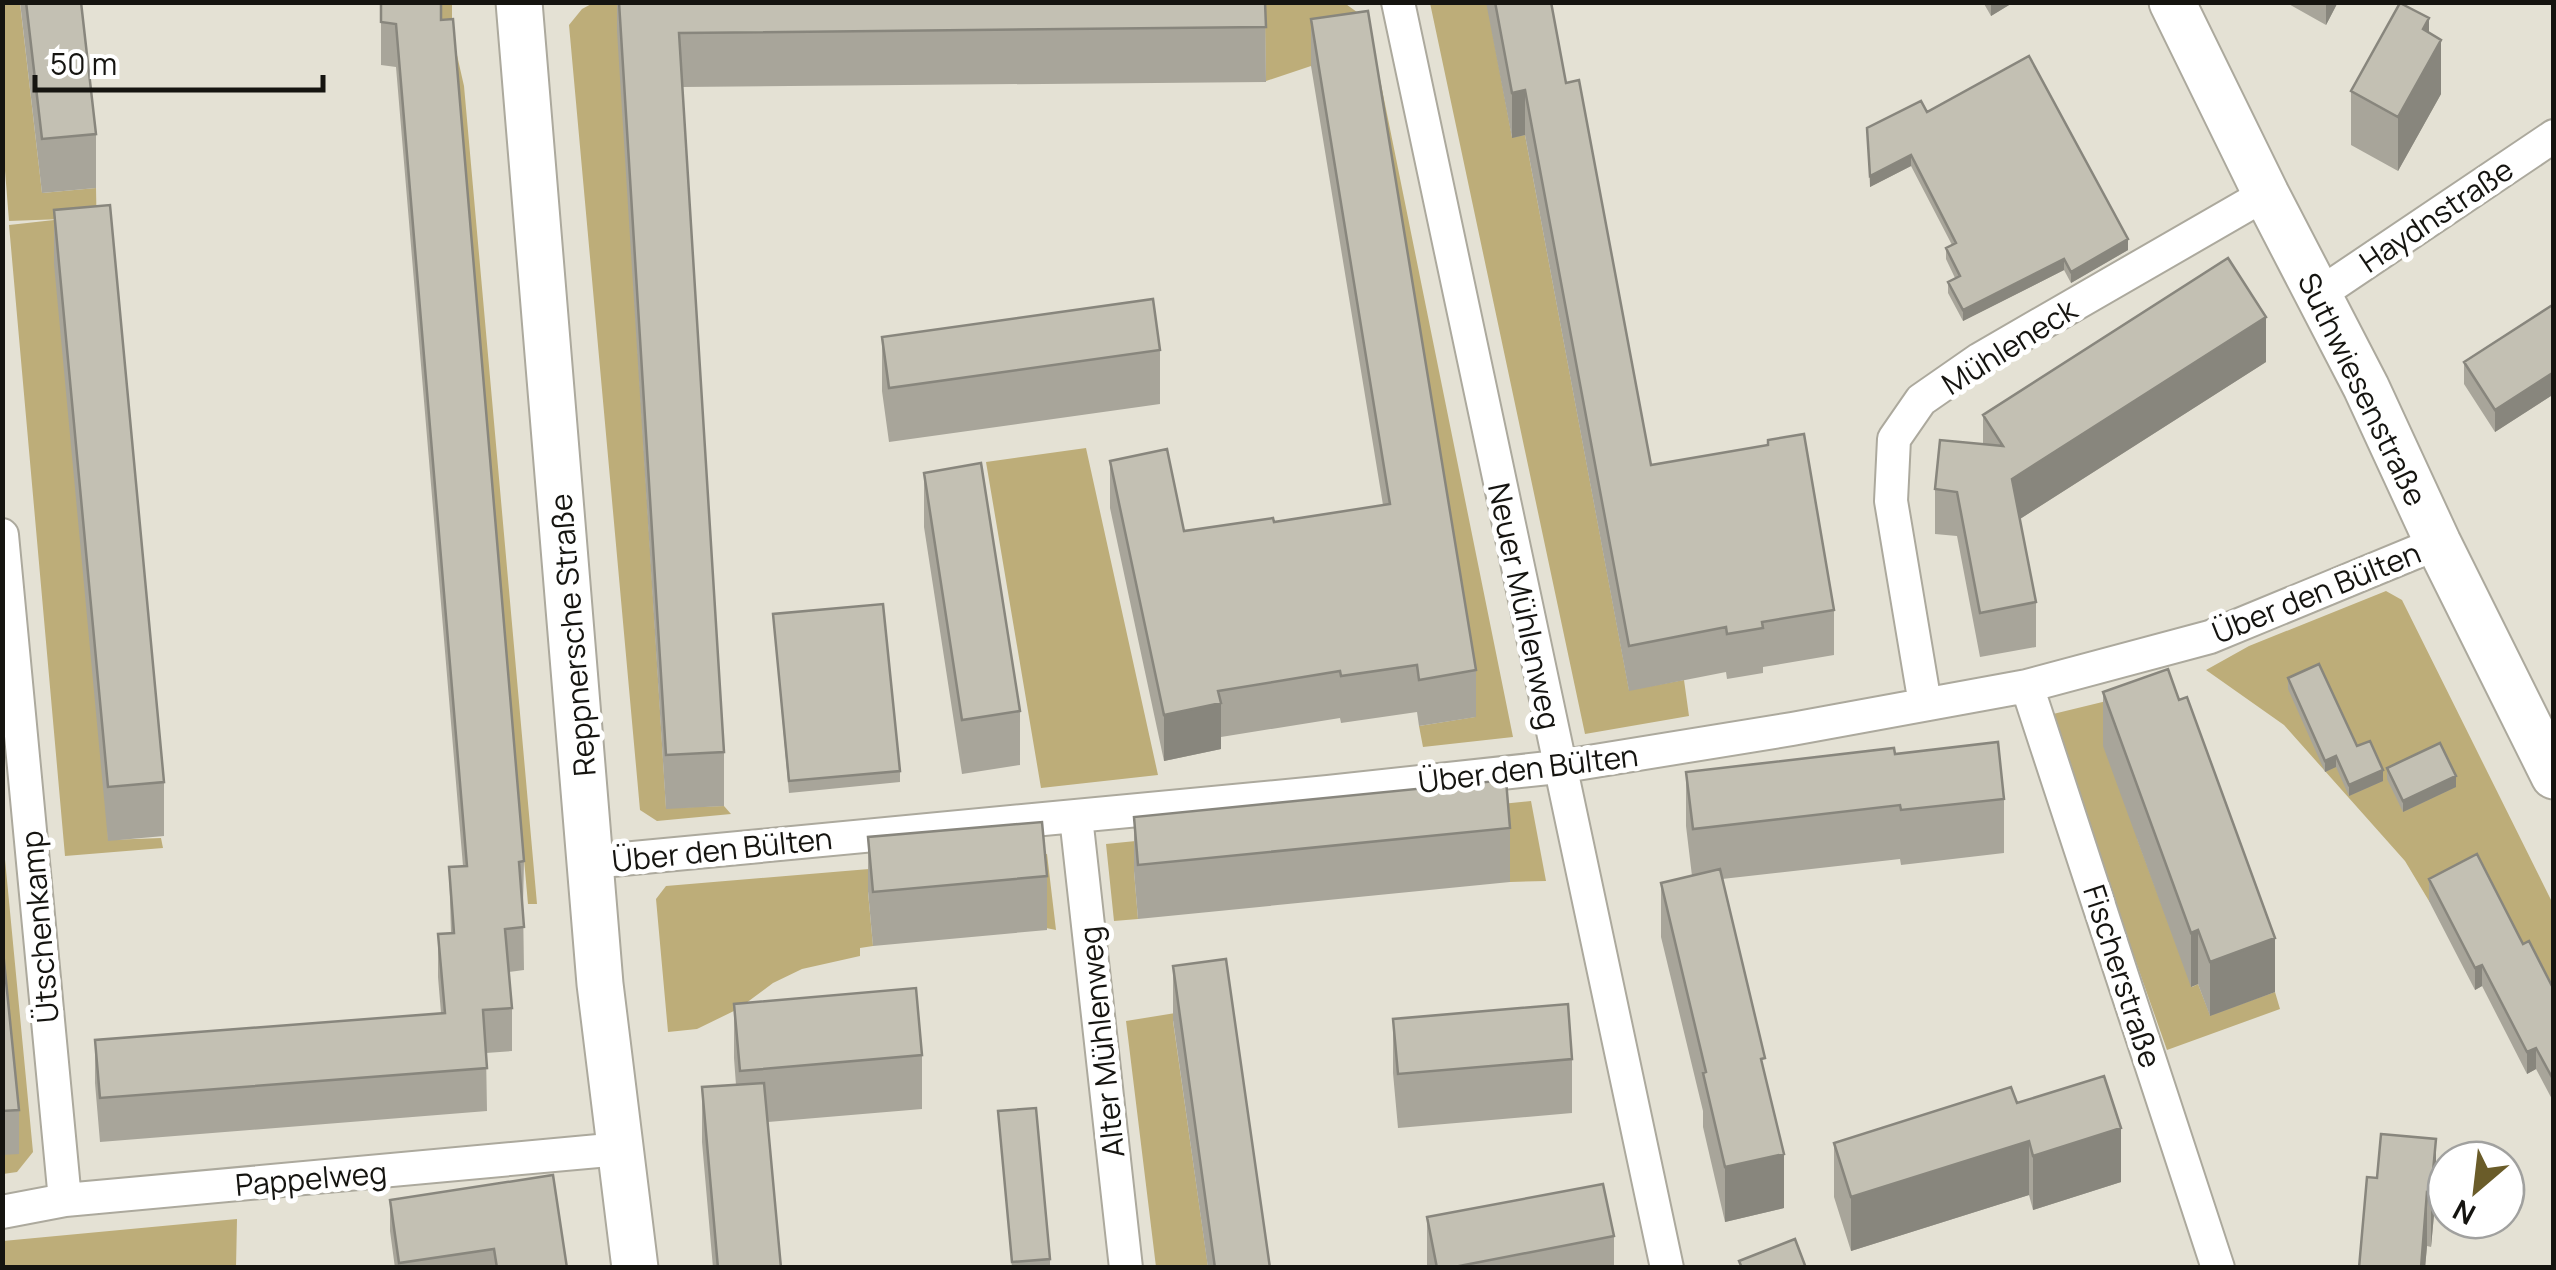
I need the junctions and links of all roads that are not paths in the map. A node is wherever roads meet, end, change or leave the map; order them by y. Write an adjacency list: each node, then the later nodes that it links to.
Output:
1 (518, 2): 14 (street, Reppnersche Straße)
2 (1398, 2): 11 (street, Neuer Mühlenweg)
3 (2172, 2): 5 (street, Suthwiesenstraße)
4 (2554, 136): 6 (street, Haydnstraße)
5 (2266, 194): 6 (street, Suthwiesenstraße); 10 (street, Mühleneck)
6 (2318, 295): 8 (street, Suthwiesenstraße)
7 (2, 535): 16 (street, Ütschenkamp)
8 (2438, 543): 9 (street, Über den Bülten); 12 (street, Suthwiesenstraße)
9 (2027, 686): 10 (street, Über den Bülten); 21 (street, Fischerstraße)
10 (1924, 704): 11 (street, Über den Bülten)
11 (1558, 766): 13 (street, Über den Bülten); 20 (street, Neuer Mühlenweg)
12 (2554, 776)
13 (1076, 817): 14 (street, Über den Bülten); 19 (street, Alter Mühlenweg)
14 (592, 862): 15 (street, Reppnersche Straße)
15 (620, 1149): 16 (street, Pappelweg); 18 (street, Reppnersche Straße)
16 (65, 1200): 17 (street, Pappelweg)
17 (2, 1212)
18 (635, 1268)
19 (1126, 1268)
20 (1667, 1268)
21 (2218, 1268)

